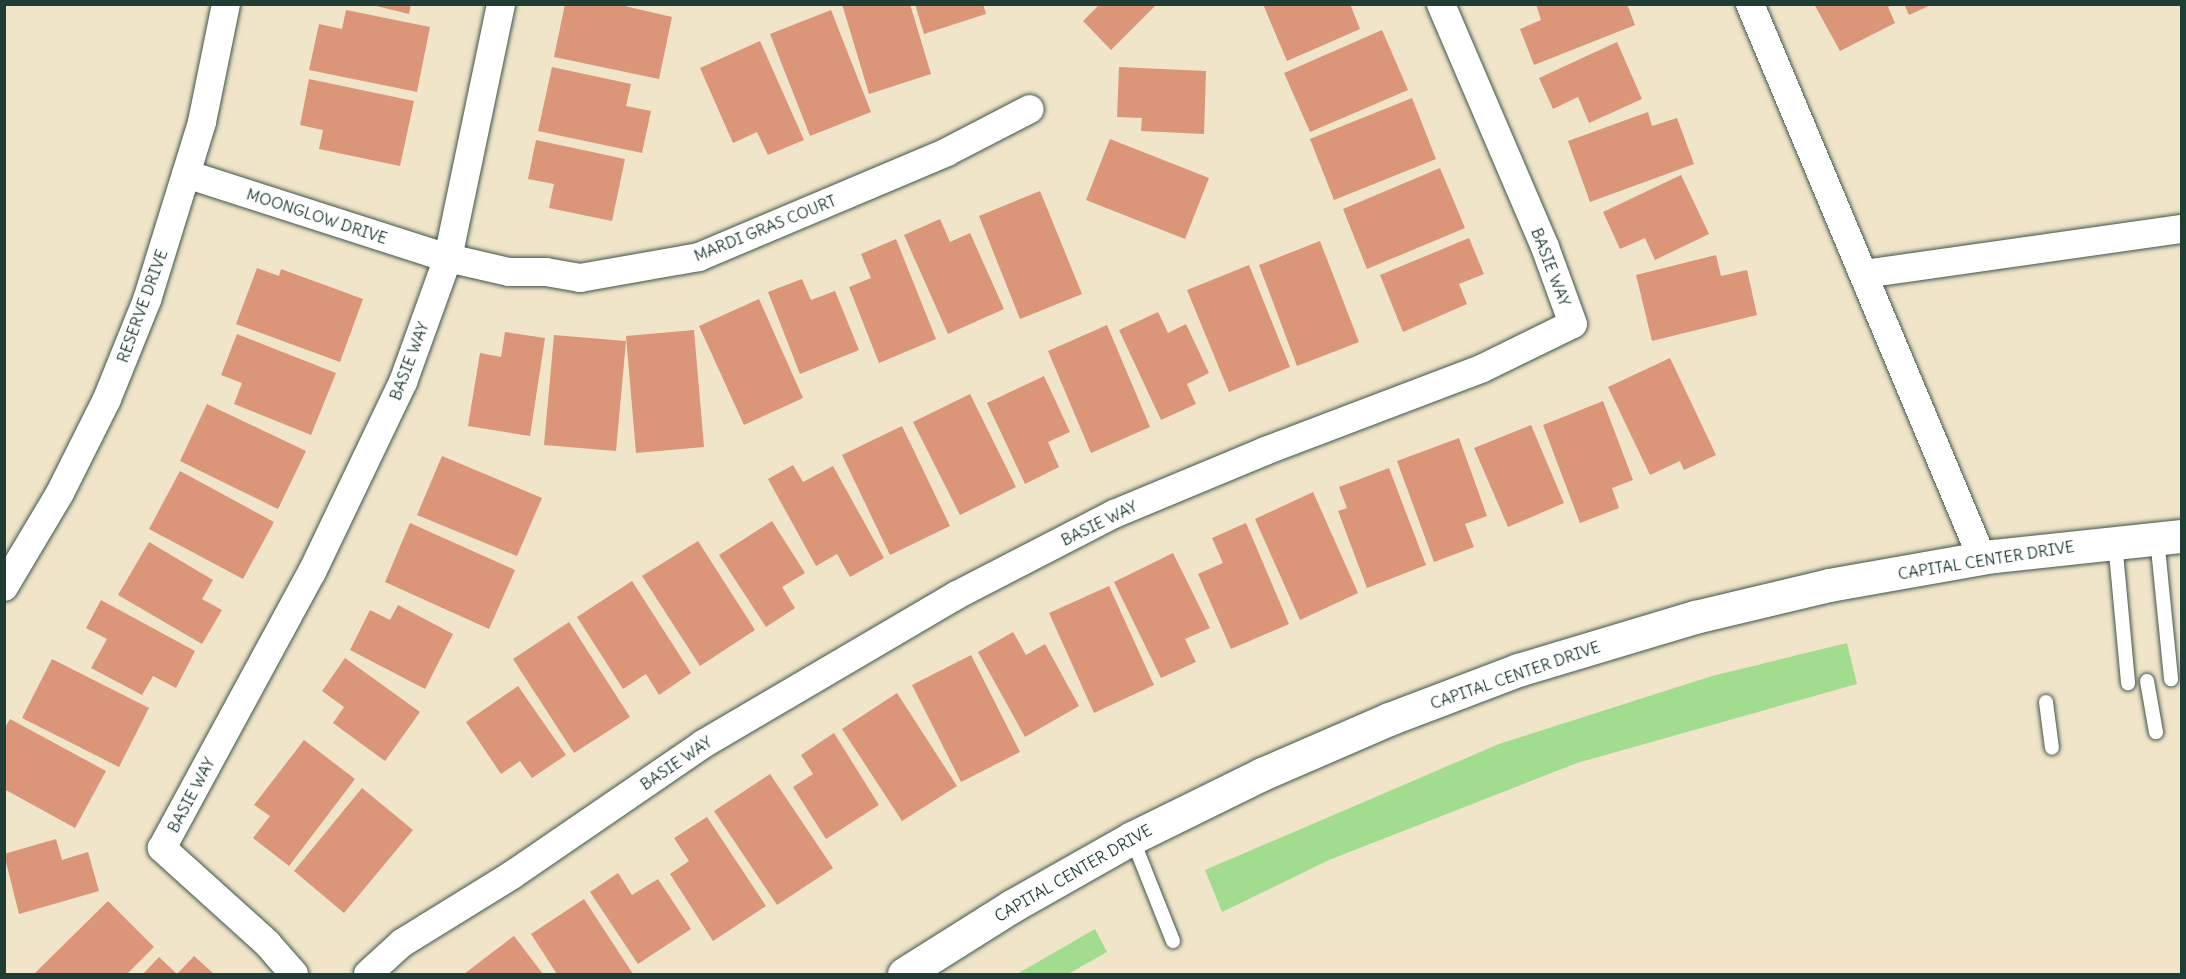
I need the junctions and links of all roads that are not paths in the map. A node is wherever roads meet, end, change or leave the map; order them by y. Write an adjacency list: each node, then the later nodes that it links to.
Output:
1 (226, 4): 6 (street, RESERVE DRIVE)
2 (501, 4): 8 (street, BASIE WAY)
3 (1441, 4): 24 (street, BASIE WAY)
4 (1750, 4): 9 (street)
5 (1030, 109): 8 (street, MARDI GRAS COURT)
6 (186, 174): 8 (street, MOONGLOW DRIVE); 13 (street, RESERVE DRIVE)
7 (2181, 229): 9 (street)
8 (448, 258): 23 (street, BASIE WAY)
9 (1865, 274): 12 (street)
10 (2169, 537): 11 (street, CAPITAL CENTER DRIVE); 14 (lane)
11 (2115, 542): 12 (street, CAPITAL CENTER DRIVE); 16 (lane)
12 (1982, 558): 20 (street, CAPITAL CENTER DRIVE)
13 (4, 586)
14 (2171, 679)
15 (2147, 681): 18 (lane)
16 (2128, 683)
17 (2046, 702): 19 (lane)
18 (2156, 732)
19 (2052, 748)
20 (1132, 838): 21 (lane); 22 (street, CAPITAL CENTER DRIVE)
21 (1173, 941)
22 (918, 971)
23 (294, 975)
24 (368, 975)

